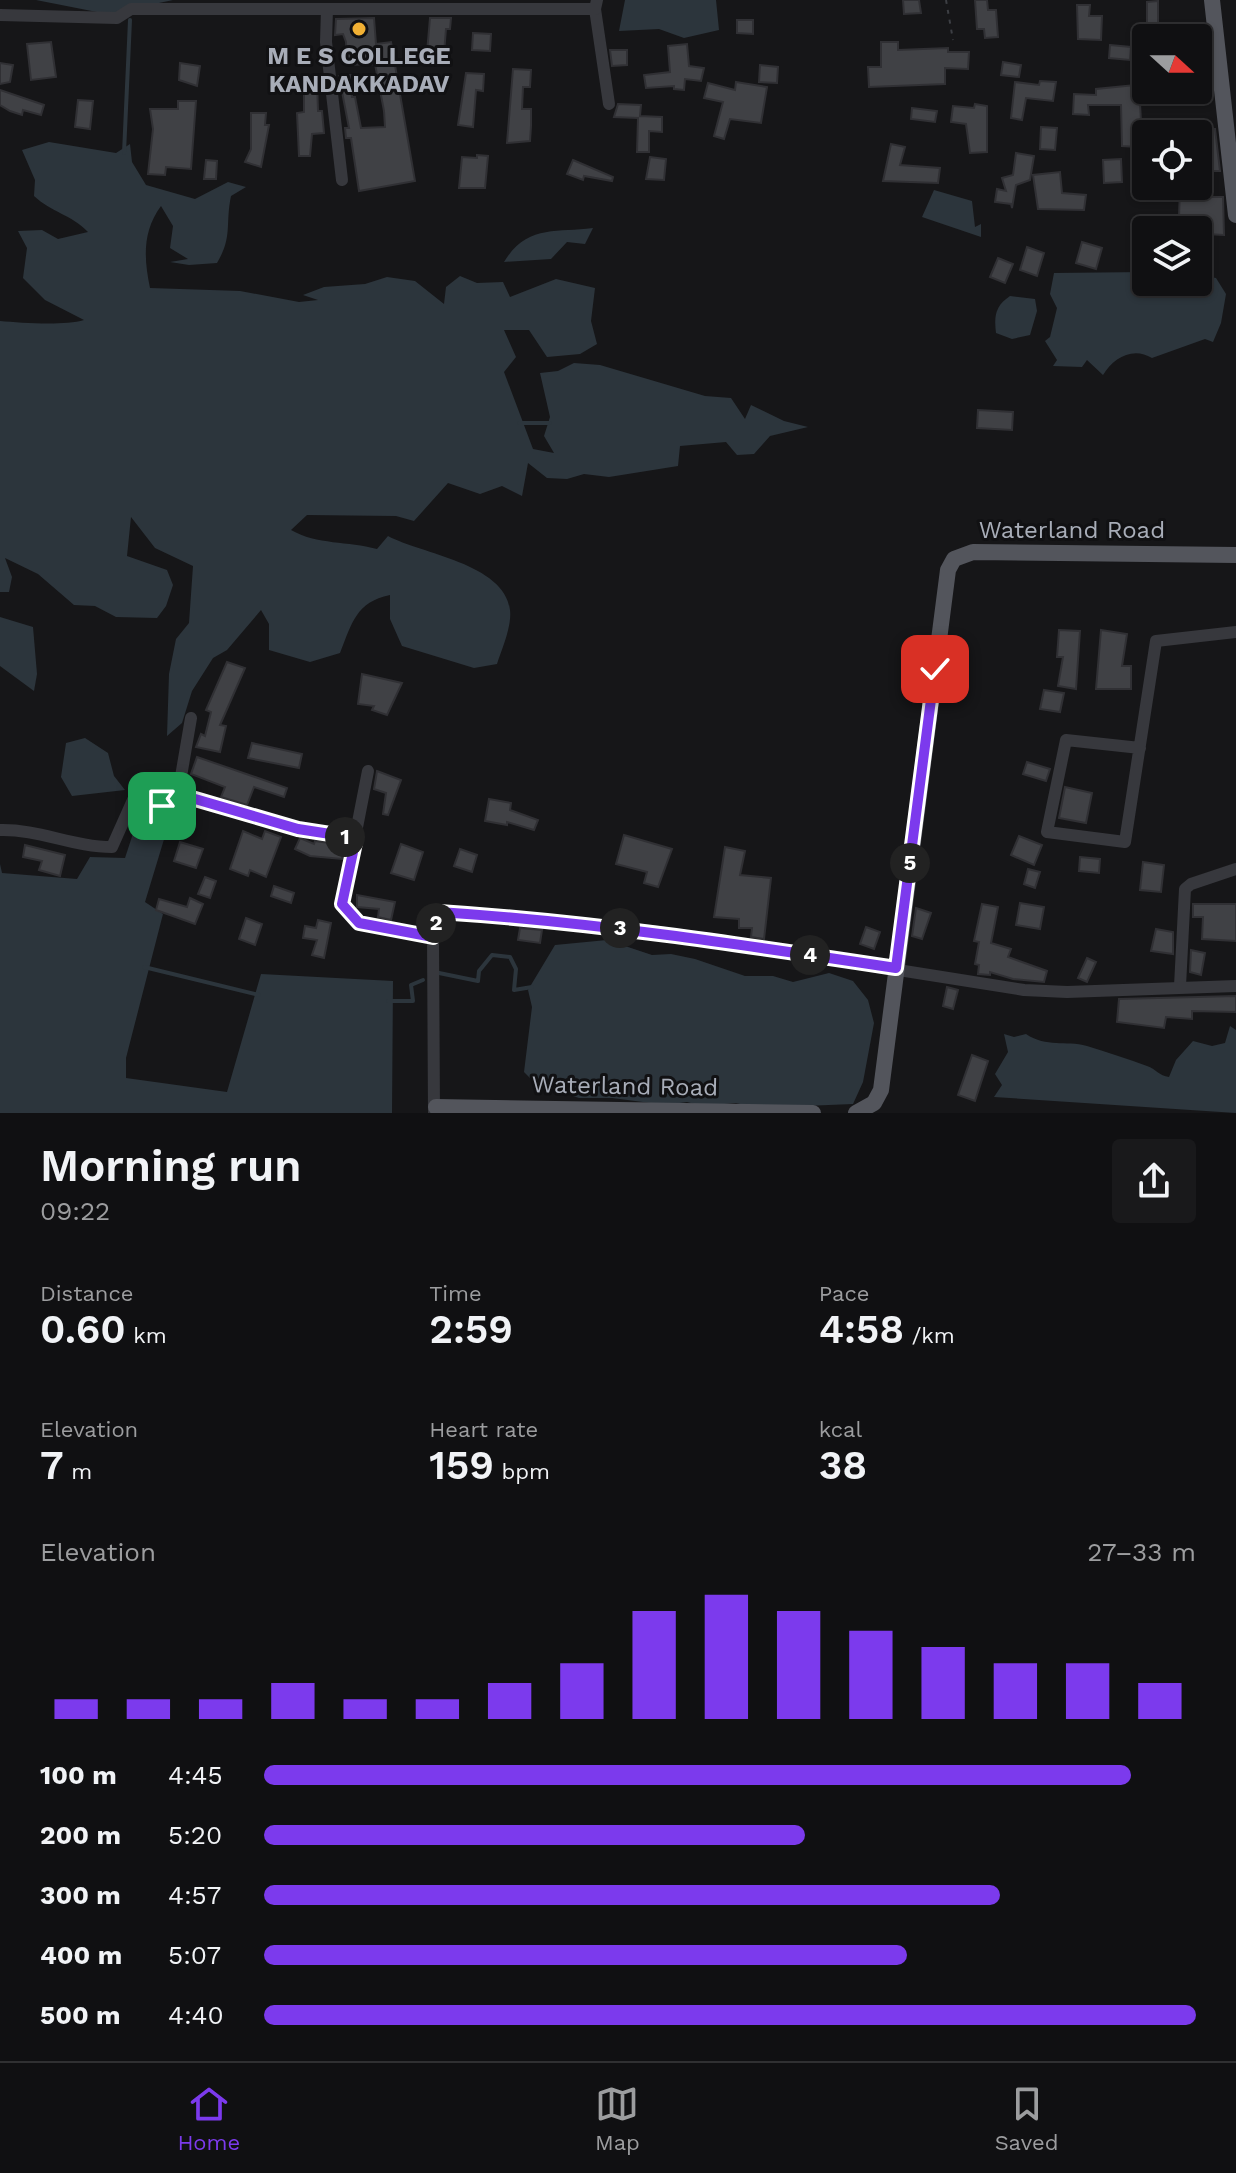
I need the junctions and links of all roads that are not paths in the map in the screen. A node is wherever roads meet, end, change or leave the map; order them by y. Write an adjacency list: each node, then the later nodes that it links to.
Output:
1 (1212, 0): 7 (main road)
2 (596, 5): 3 (street); 5 (street)
3 (335, 6): 4 (street); 6 (street)
4 (0, 15)
5 (609, 104)
6 (342, 180)
7 (1236, 215)
8 (1236, 555): 18 (main road, Waterland Road)
9 (1236, 632): 11 (street)
10 (191, 718): 13 (street)
11 (1140, 748): 11 (street)
12 (368, 771): 15 (street)
13 (178, 794): 14 (street); 15 (street)
14 (0, 830)
15 (356, 838): 17 (street)
16 (1236, 869): 19 (street)
17 (433, 937): 18 (street); 21 (street)
18 (896, 968): 19 (street); 23 (main road, Waterland Road)
19 (1180, 986): 20 (street)
20 (1236, 986)
21 (435, 1110): 22 (main road, Waterland Road)
22 (813, 1113)
23 (856, 1113)

